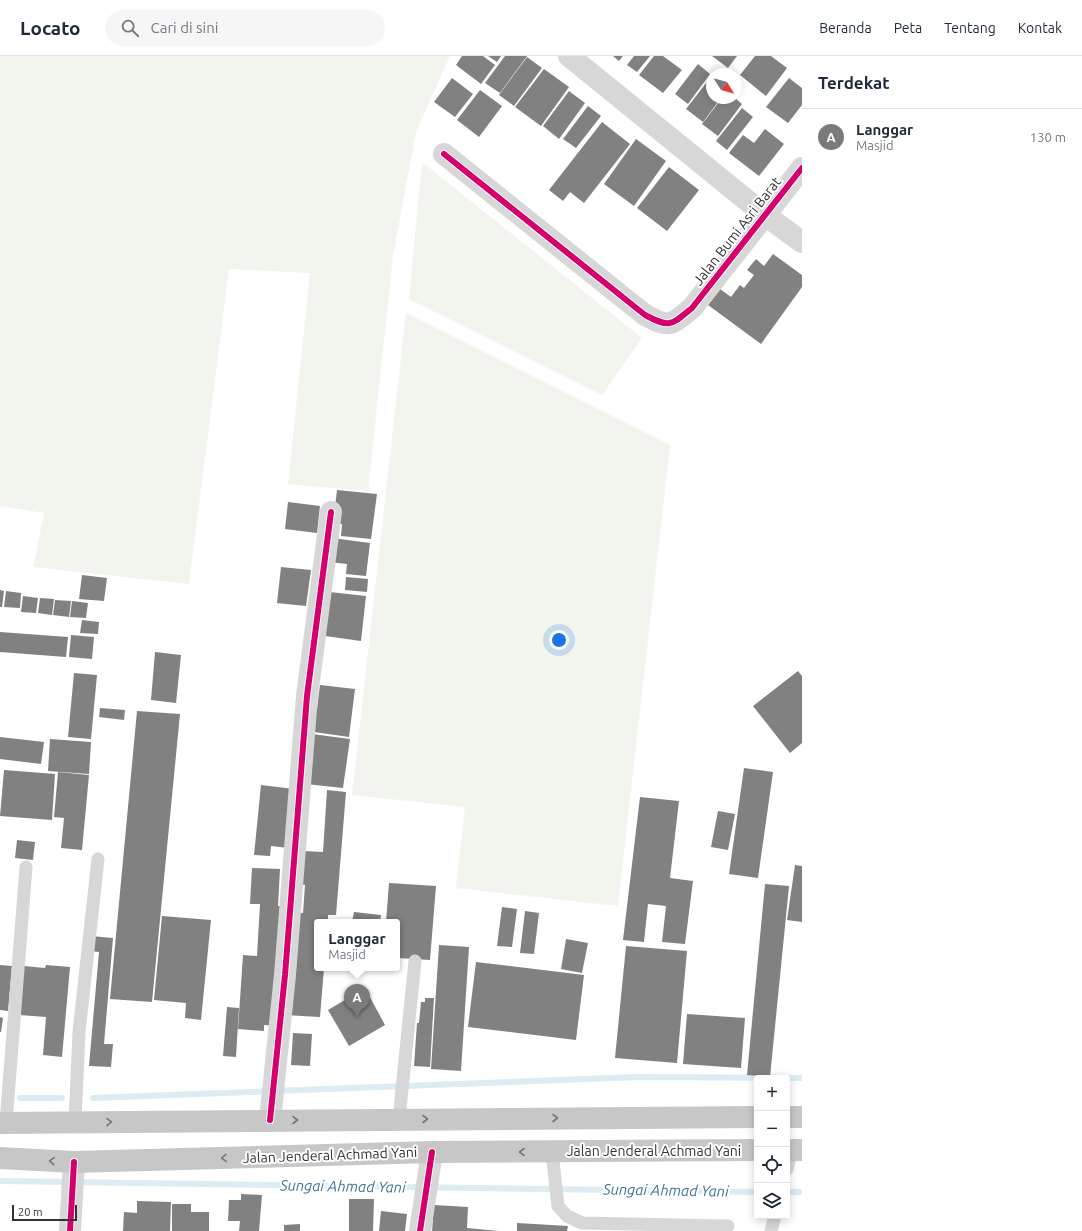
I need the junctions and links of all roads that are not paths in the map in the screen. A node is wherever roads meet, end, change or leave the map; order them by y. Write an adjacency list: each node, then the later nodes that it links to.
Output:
1 (569, 56): 4 (street)
2 (444, 154): 4 (street, Jalan Bumi Asri Barat)
3 (802, 168): 4 (street, Jalan Bumi Asri Barat)
4 (765, 215): 5 (street)
5 (802, 242)
6 (331, 512): 13 (street)
7 (98, 859): 15 (lane)
8 (26, 867): 16 (lane)
9 (415, 961): 14 (lane)
10 (802, 1116): 12 (highway)
11 (754, 1117): 14 (highway, one-way to 11)
12 (790, 1117)
13 (270, 1120): 14 (highway, one-way to 14); 15 (highway, one-way to 13)
14 (399, 1120)
15 (75, 1122): 16 (highway)
16 (3, 1123)
17 (754, 1150): 19 (highway, Jalan Jenderal Achmad Yani)
18 (432, 1152): 19 (highway, Jalan Jenderal Achmad Yani, one-way to 18); 21 (highway, Jalan Jenderal Achmad Yani, one-way to 21); 25 (street)
19 (552, 1152): 23 (lane)
20 (0, 1158): 21 (highway, Jalan Jenderal Achmad Yani, one-way to 20)
21 (73, 1170): 24 (street)
22 (774, 1219): 26 (lane)
23 (728, 1226)
24 (70, 1231)
25 (420, 1231)
26 (771, 1231)

